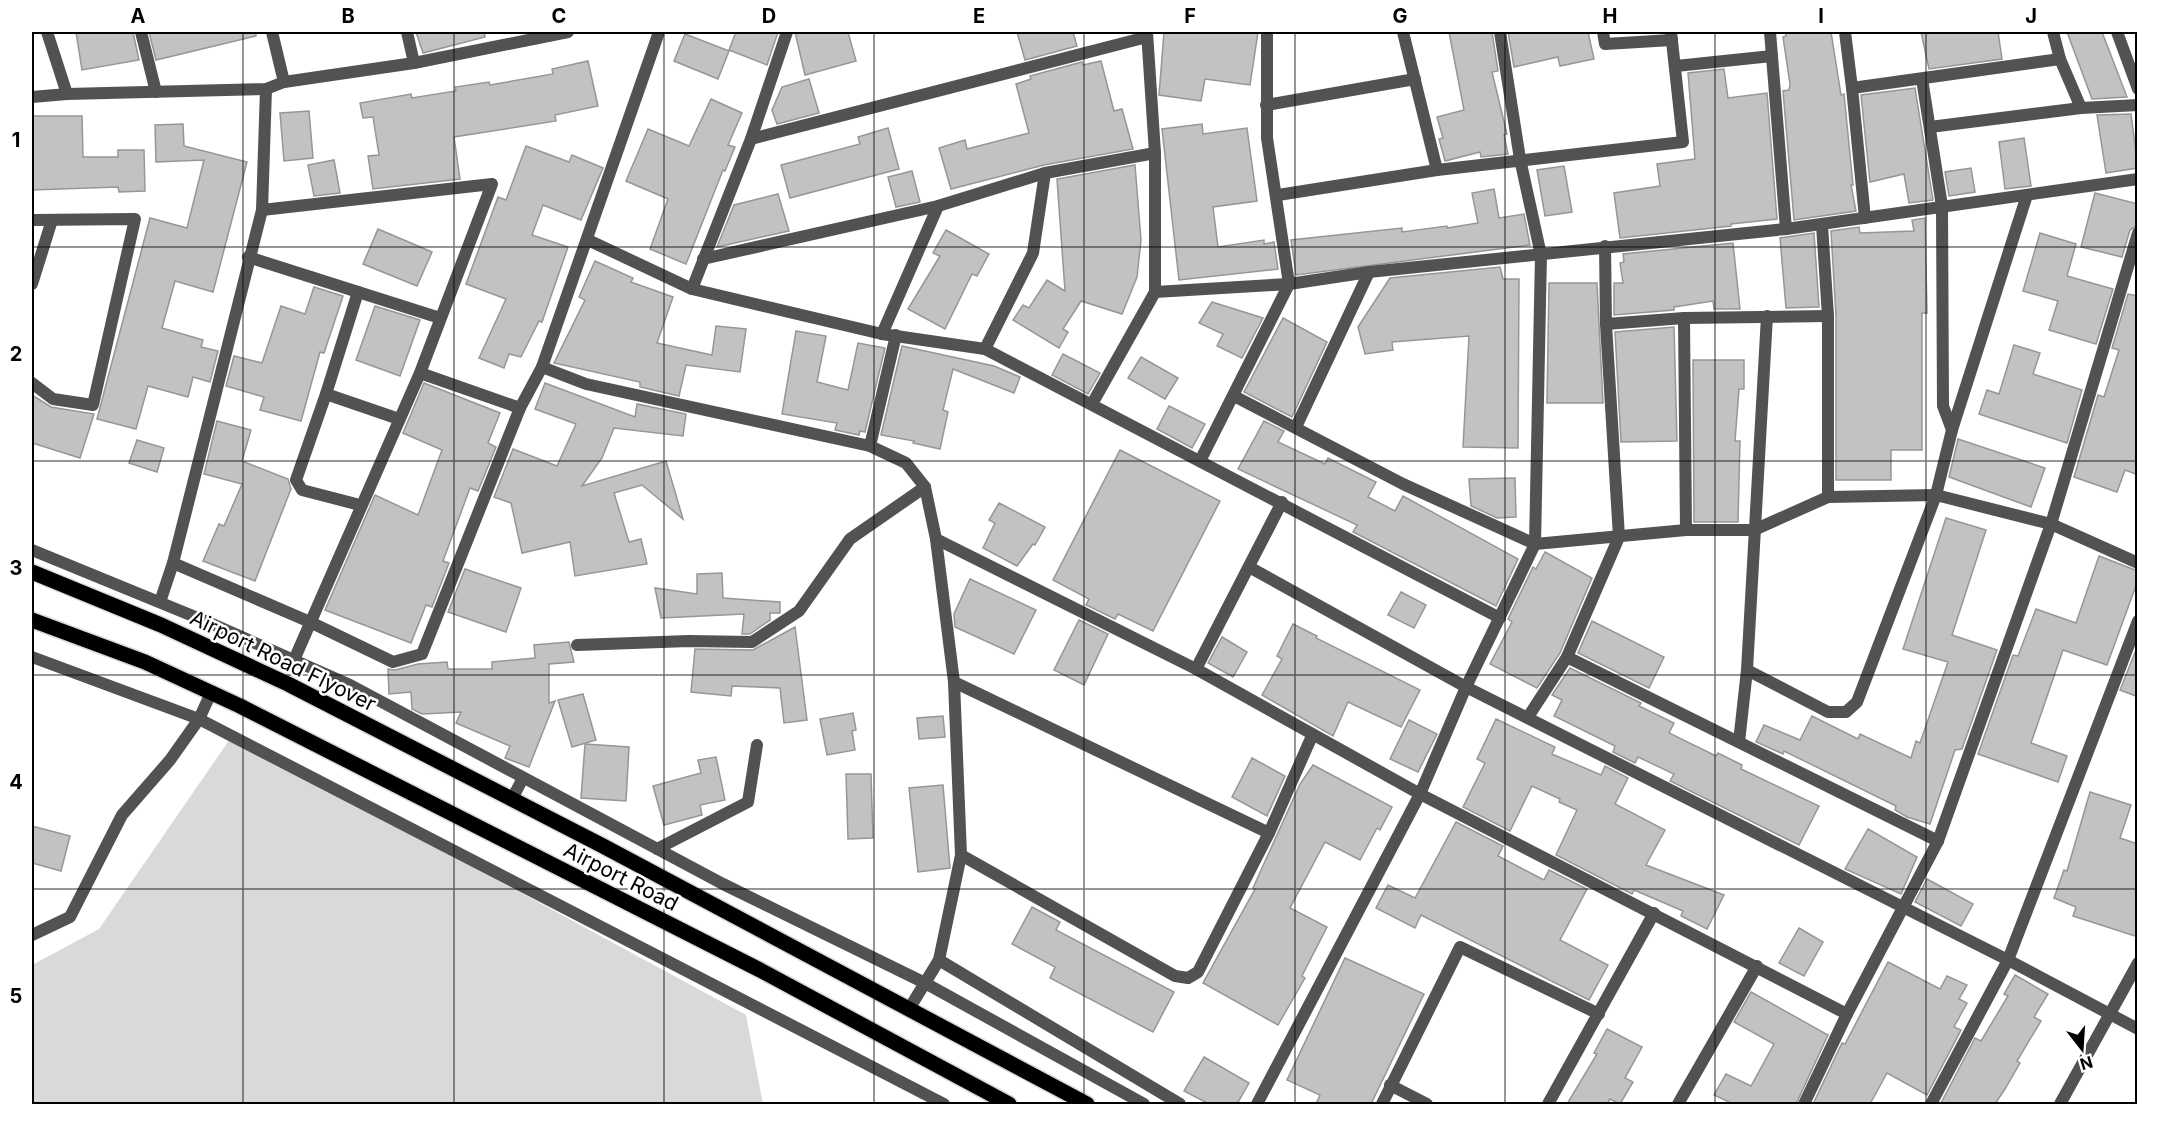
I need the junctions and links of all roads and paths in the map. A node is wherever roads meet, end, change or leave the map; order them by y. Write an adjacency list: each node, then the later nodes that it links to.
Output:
1 (47, 32): 30 (street)
2 (141, 32): 29 (street)
3 (272, 32): 25 (street)
4 (407, 32): 21 (street)
5 (568, 32): 21 (street)
6 (659, 32): 53 (street)
7 (787, 32): 36 (street)
8 (1267, 32): 32 (street)
9 (1403, 32): 23 (street)
10 (1500, 32): 38 (street)
11 (1603, 32): 17 (street)
12 (1770, 32): 18 (street)
13 (1845, 32): 26 (street)
14 (2052, 32): 20 (street)
15 (2117, 32): 19 (street)
16 (1147, 34): 36 (street); 37 (street)
17 (1671, 36): 22 (street)
18 (1772, 56): 22 (street); 51 (street)
19 (2132, 58): 28 (street)
20 (2061, 59): 24 (street); 34 (street)
21 (414, 63): 25 (street)
22 (1676, 66): 38 (street)
23 (1414, 79): 32 (street); 39 (street)
24 (1922, 79): 26 (street); 35 (street)
25 (284, 82): 27 (street)
26 (1852, 88): 47 (street)
27 (266, 89): 29 (street); 46 (street)
28 (2138, 89)
29 (156, 92): 30 (street)
30 (68, 94): 31 (street)
31 (32, 97)
32 (1266, 105): 42 (street)
33 (2138, 105): 34 (street)
34 (2081, 108): 35 (street)
35 (1930, 127): 45 (street)
36 (751, 139): 57 (street)
37 (1155, 153): 40 (street); 63 (street)
38 (1520, 159): 39 (street); 55 (street)
39 (1437, 170): 42 (street)
40 (1046, 173): 44 (street); 71 (street)
41 (2138, 179): 43 (street)
42 (1278, 195): 60 (street)
43 (2027, 195): 45 (street); 81 (street)
44 (938, 206): 57 (street); 69 (street)
45 (1942, 206): 47 (street); 81 (street)
46 (261, 210): 56 (street); 66 (street)
47 (1865, 218): 50 (street)
48 (32, 220): 49 (street)
49 (52, 220): 59 (street); 74 (street)
50 (1822, 225): 51 (street); 65 (street)
51 (1786, 229): 54 (street)
52 (2138, 233): 89 (street)
53 (588, 240): 61 (street); 72 (street)
54 (1605, 246): 55 (street); 68 (street)
55 (1541, 255): 58 (street); 94 (street)
56 (248, 256): 62 (street); 96 (street)
57 (703, 259): 61 (street)
58 (1369, 272): 60 (street); 80 (street)
59 (32, 284)
60 (1289, 284): 63 (street); 76 (street)
61 (692, 289): 69 (street)
62 (358, 292): 66 (street); 75 (street)
63 (1155, 292): 77 (street)
64 (1767, 316): 65 (street); 67 (street); 91 (street)
65 (1828, 316): 86 (street)
66 (440, 318): 73 (street)
67 (1684, 318): 68 (street); 90 (street)
68 (1606, 324): 92 (street)
69 (882, 334): 70 (street)
70 (896, 335): 71 (street); 82 (street)
71 (985, 349): 77 (street)
72 (542, 367): 78 (street); 82 (street)
73 (420, 373): 78 (street); 79 (street)
74 (32, 383)
75 (326, 394): 79 (street); 88 (street)
76 (1234, 396): 80 (street); 83 (street)
77 (1092, 404): 83 (street)
78 (520, 408): 104 (street)
79 (399, 419): 88 (street)
80 (1296, 427): 94 (street)
81 (1952, 430): 85 (street)
82 (870, 446): 84 (street)
83 (1200, 461): 87 (street)
84 (925, 487): 93 (street); 105 (street)
85 (1936, 495): 86 (street); 89 (street); 110 (street)
86 (1828, 497): 91 (street)
87 (1282, 502): 98 (street); 101 (street)
88 (360, 505): 104 (street)
89 (2051, 524): 97 (street); 123 (street)
90 (1686, 530): 91 (street); 92 (street)
91 (1754, 530): 110 (street)
92 (1619, 537): 94 (street); 107 (street)
93 (936, 539): 109 (street); 111 (street)
94 (1535, 544): 101 (street)
95 (32, 550): 100 (street)
96 (173, 563): 100 (street); 104 (street)
97 (2138, 563)
98 (1249, 567): 109 (street); 112 (street)
99 (32, 572): 121 (main road, Airport Road Flyover)
100 (160, 602): 108 (street)
101 (1500, 618): 112 (street)
102 (32, 620): 113 (main road)
103 (2138, 621): 130 (street)
104 (310, 622): 108 (street)
105 (577, 645)
106 (32, 657): 115 (street)
107 (1567, 657): 114 (street); 117 (street)
108 (294, 660): 119 (street)
109 (1196, 669): 116 (street)
110 (1747, 669): 117 (street)
111 (954, 682): 122 (street); 125 (street)
112 (1467, 687): 114 (street); 120 (street)
113 (211, 693): 115 (street); 142 (main road, Airport Road)
114 (1528, 717): 126 (street)
115 (199, 719): 128 (street); 140 (street)
116 (1312, 736): 120 (street); 122 (street)
117 (1739, 742): 123 (street)
118 (757, 745): 124 (street)
119 (523, 778): 121 (street); 124 (street)
120 (1420, 794): 127 (street); 146 (street)
121 (512, 799): 134 (main road, Airport Road Flyover)
122 (1269, 833): 125 (street)
123 (1938, 841): 126 (street)
124 (657, 849): 133 (street)
125 (960, 855): 129 (street)
126 (1904, 907): 130 (street); 136 (street)
127 (1654, 913): 132 (street); 135 (street)
128 (32, 935)
129 (939, 960): 133 (street); 145 (street)
130 (2008, 960): 137 (street); 152 (street)
131 (2138, 963): 137 (street)
132 (1757, 966): 136 (street); 150 (street)
133 (925, 983): 134 (street); 144 (street)
134 (909, 1009): 143 (main road)
135 (1599, 1014): 139 (street); 149 (street)
136 (1847, 1014): 151 (street)
137 (2109, 1014): 138 (street); 153 (street)
138 (2138, 1029)
139 (1390, 1085): 147 (street); 148 (street)
140 (931, 1101): 141 (street)
141 (944, 1104)
142 (1009, 1104)
143 (1088, 1104)
144 (1144, 1104)
145 (1180, 1104)
146 (1257, 1104)
147 (1382, 1104)
148 (1427, 1104)
149 (1548, 1104)
150 (1678, 1104)
151 (1804, 1104)
152 (1931, 1104)
153 (2060, 1104)

